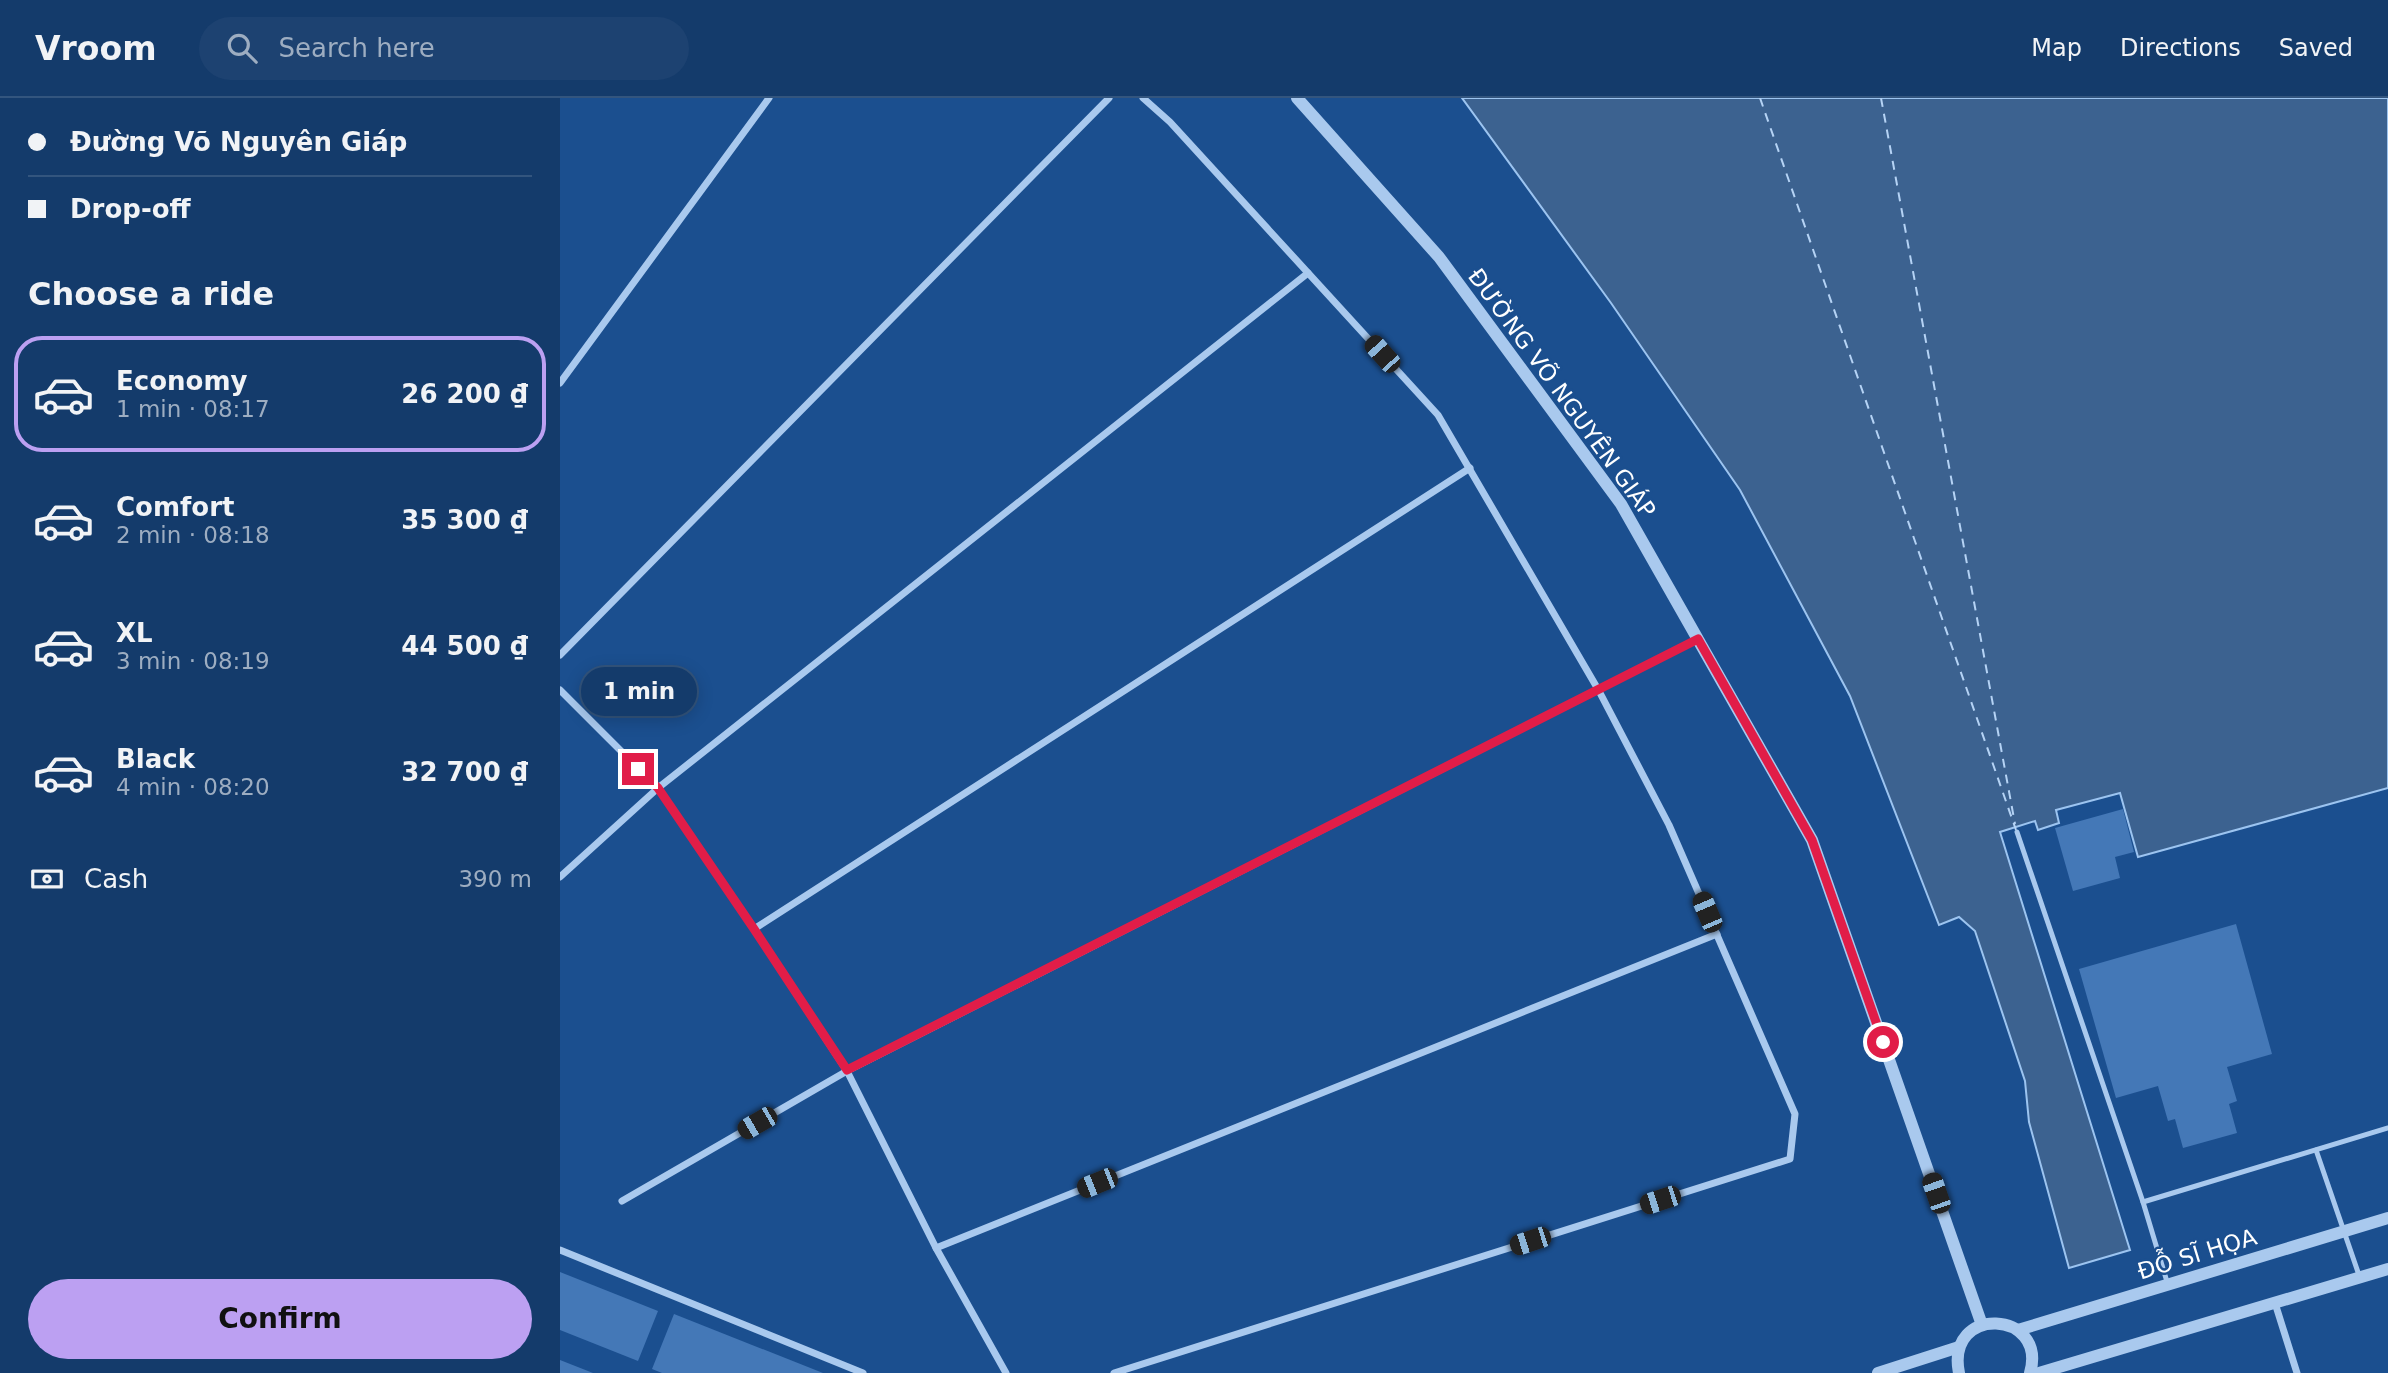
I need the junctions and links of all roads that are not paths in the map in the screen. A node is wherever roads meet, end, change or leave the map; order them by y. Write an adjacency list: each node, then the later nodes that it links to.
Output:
1 (769, 98): 6 (street)
2 (1109, 98): 9 (street)
3 (1143, 98): 5 (street)
4 (1297, 98): 8 (street, ĐƯỜNG VÕ NGUYÊN GIÁP)
5 (1308, 273): 7 (street); 12 (street)
6 (560, 383)
7 (1470, 468): 11 (street); 15 (street)
8 (1698, 639): 11 (street); 30 (street, ĐƯỜNG VÕ NGUYÊN GIÁP)
9 (560, 655)
10 (560, 690): 12 (street)
11 (1599, 691): 16 (street); 17 (street)
12 (658, 788): 14 (street); 15 (street)
13 (2017, 832): 21 (lane)
14 (560, 877)
15 (754, 929): 17 (street)
16 (1717, 934): 24 (street); 35 (street)
17 (847, 1070): 20 (street); 24 (street)
18 (2388, 1128): 19 (lane)
19 (2316, 1150): 21 (lane); 23 (lane)
20 (622, 1202)
21 (2143, 1202): 28 (lane)
22 (2388, 1218): 23 (street, ĐỖ SĨ HỌA)
23 (2345, 1231): 27 (lane); 28 (street, ĐỖ SĨ HỌA)
24 (936, 1248): 34 (street)
25 (560, 1250): 33 (street)
26 (2388, 1269): 27 (street)
27 (2360, 1278): 29 (street)
28 (2168, 1285): 31 (street, ĐỖ SĨ HỌA)
29 (2275, 1303): 39 (street); 40 (street)
30 (1982, 1325): 31 (street); 32 (street)
31 (2018, 1330): 38 (street)
32 (1959, 1347): 36 (street); 37 (street)
33 (863, 1373)
34 (1006, 1373)
35 (1114, 1373)
36 (1878, 1373)
37 (1959, 1373)
38 (2030, 1373)
39 (2039, 1373)
40 (2297, 1373)

